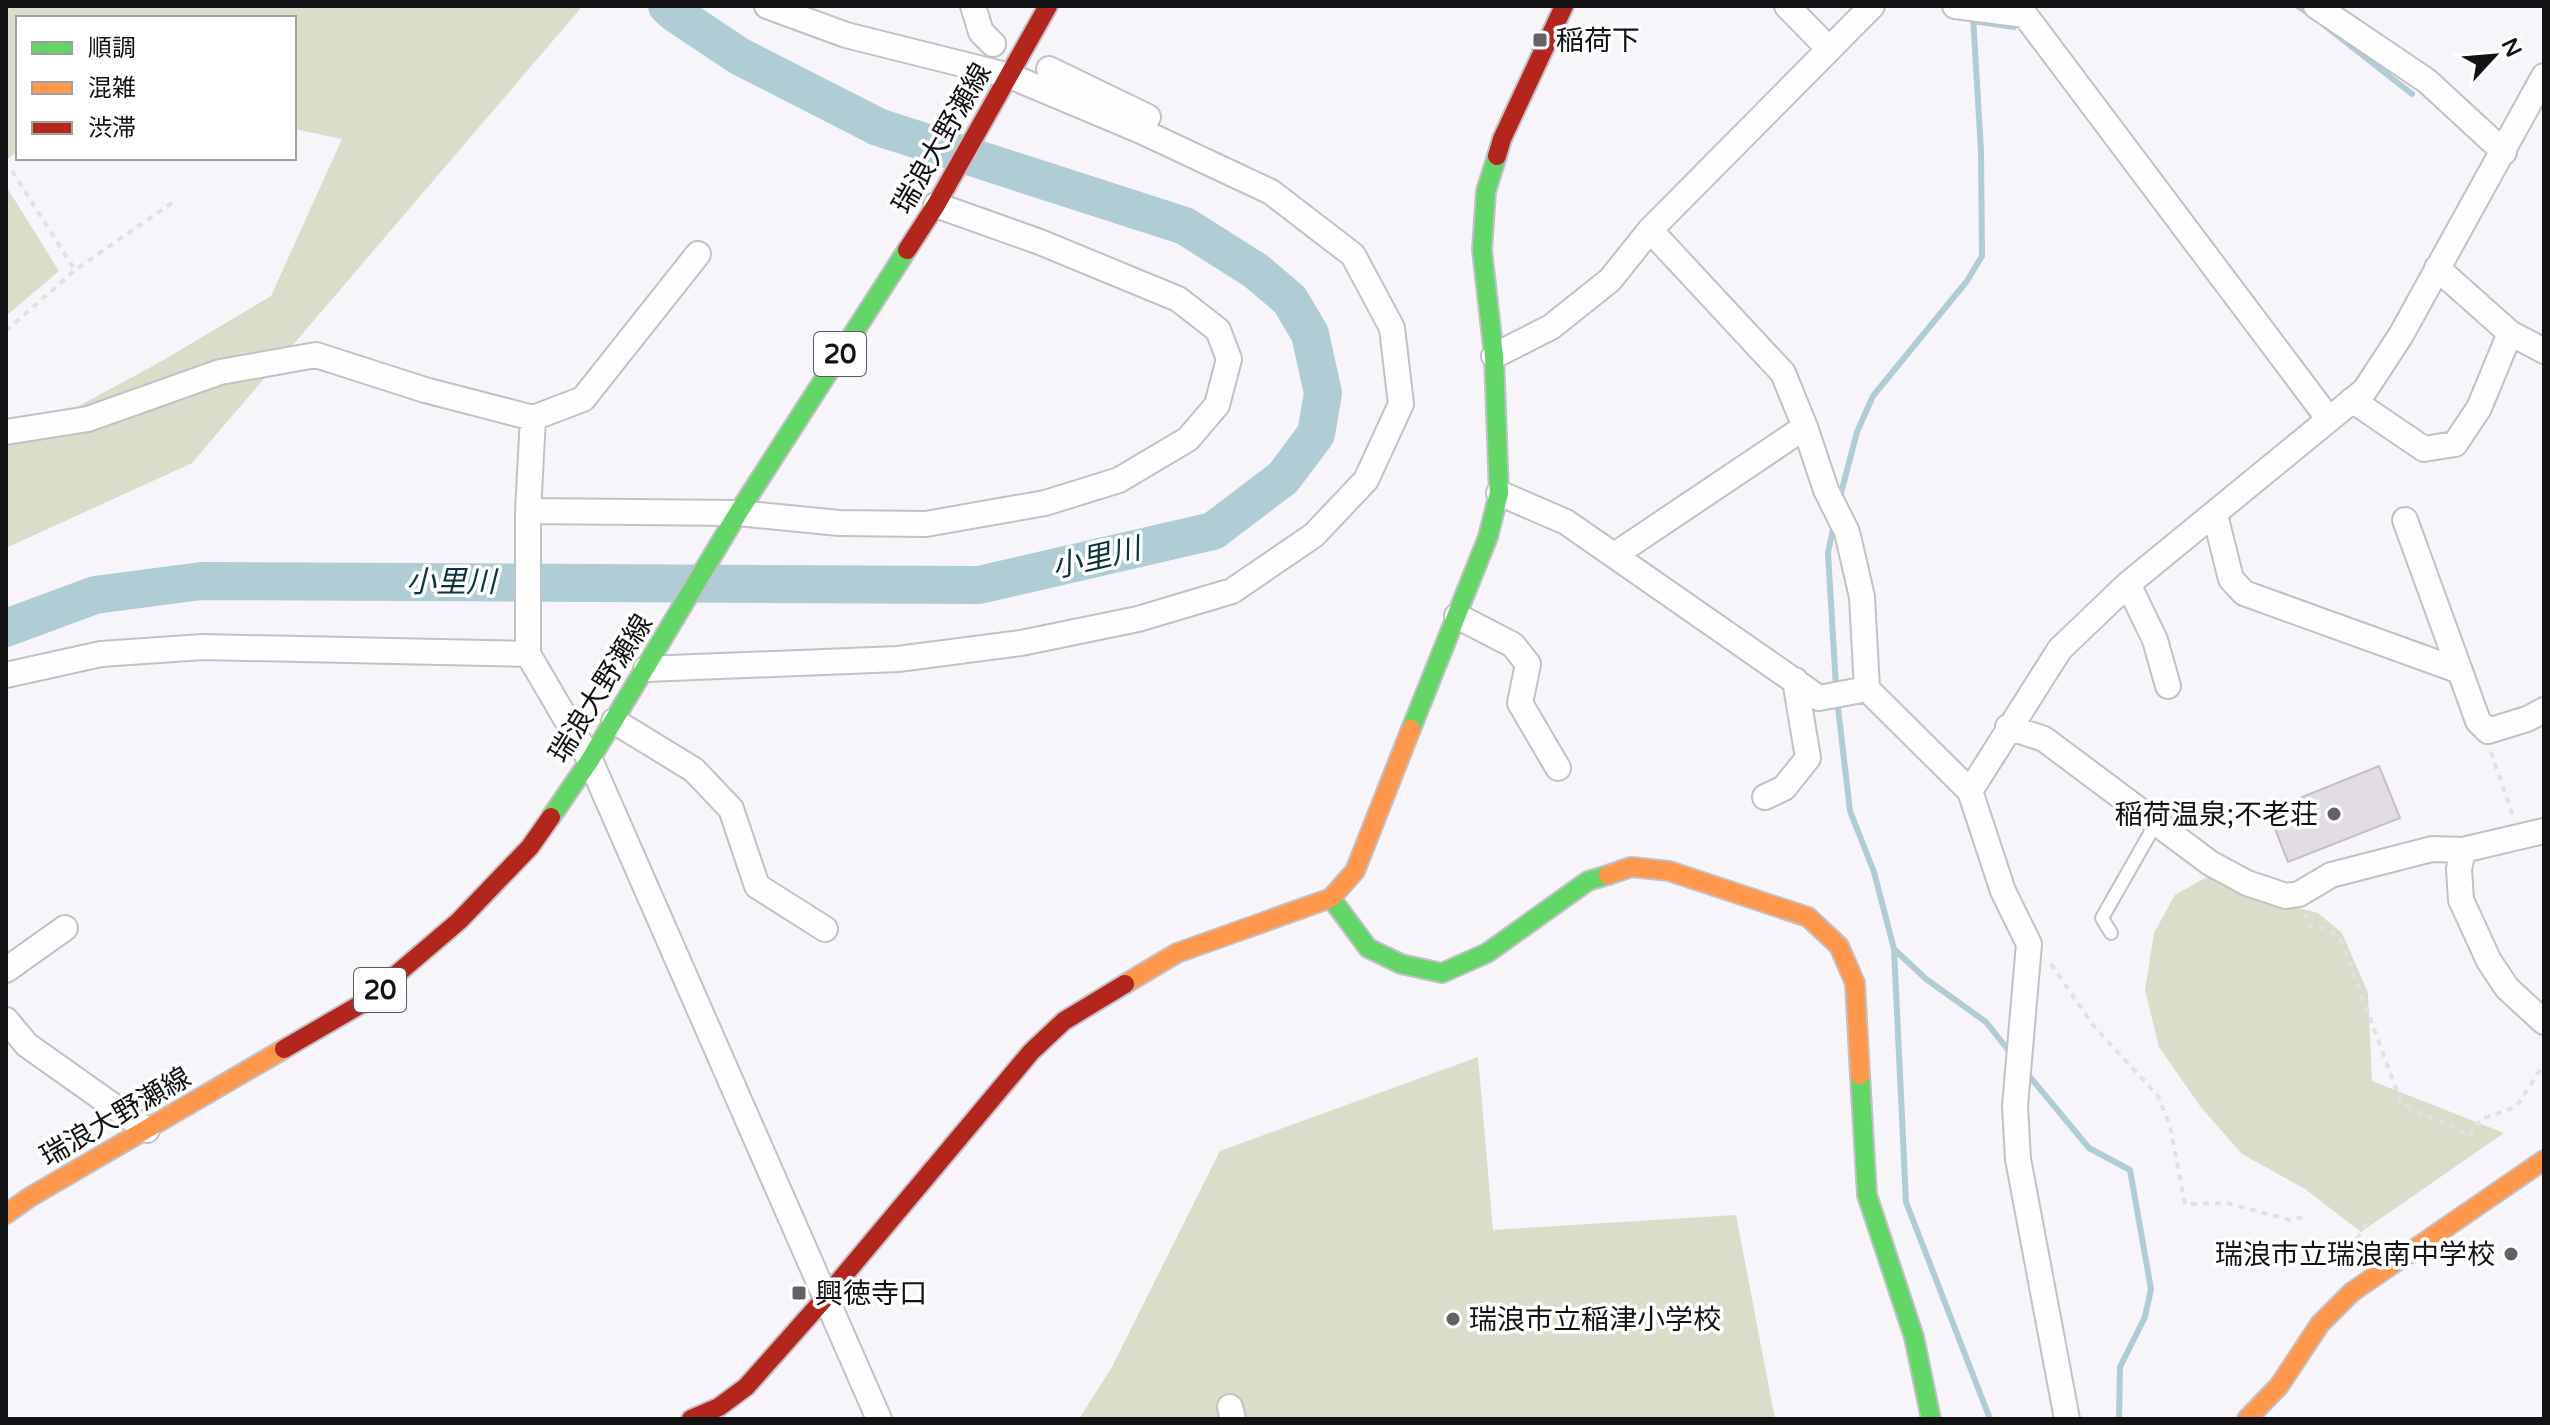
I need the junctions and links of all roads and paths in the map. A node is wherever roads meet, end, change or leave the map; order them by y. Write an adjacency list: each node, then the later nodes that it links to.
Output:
1 (767, 6): 14 (street)
2 (973, 6): 10 (street)
3 (1048, 6): 14 (street, 瑞浪大野瀬線 / 20)
4 (1564, 6): 27 (street)
5 (1787, 6): 11 (street)
6 (1872, 6): 11 (street)
7 (2316, 6): 16 (street)
8 (1967, 8): 9 (street)
9 (2029, 11): 30 (street)
10 (993, 44)
11 (1829, 49): 20 (street)
12 (1049, 69): 15 (street)
13 (2542, 81): 16 (street)
14 (1005, 84): 15 (street); 19 (street, 瑞浪大野瀬線 / 20)
15 (1141, 131): 42 (street)
16 (2504, 152): 22 (street)
17 (12, 171): 23 (path)
18 (176, 200): 23 (path)
19 (936, 205): 36 (street, 瑞浪大野瀬線 / 20); 36 (street)
20 (1650, 230): 27 (street); 31 (street)
21 (698, 254): 29 (street)
22 (2437, 268): 25 (street); 28 (street)
23 (75, 270): 24 (path)
24 (6, 331)
25 (2510, 333): 26 (street); 28 (street)
26 (2544, 351)
27 (1494, 356): 33 (street)
28 (2352, 400): 30 (street)
29 (533, 418): 32 (street); 34 (street)
30 (2328, 418): 35 (street)
31 (1805, 427): 38 (street); 47 (street)
32 (6, 432)
33 (1499, 493): 38 (street); 40 (street)
34 (528, 511): 36 (street); 41 (street)
35 (2215, 515): 39 (street); 43 (street)
36 (735, 520): 42 (street, 瑞浪大野瀬線 / 20)
37 (2405, 520): 43 (street)
38 (1616, 554): 45 (street)
39 (2128, 584): 46 (street); 51 (street)
40 (1457, 616): 53 (street); 61 (street)
41 (528, 654): 44 (street); 52 (street)
42 (650, 662): 49 (street, 瑞浪大野瀬線 / 20)
43 (2460, 671): 50 (street)
44 (6, 675)
45 (1795, 680): 47 (street); 55 (street)
46 (2168, 686)
47 (1867, 689): 54 (street)
48 (2544, 710): 50 (street)
49 (614, 721): 52 (street, 瑞浪大野瀬線 / 20); 63 (street)
50 (2481, 724): 58 (path)
51 (2008, 727): 54 (street); 56 (street)
52 (590, 760): 70 (street, 瑞浪大野瀬線 / 20); 74 (street)
53 (1558, 768)
54 (1970, 791): 65 (street)
55 (1765, 797)
56 (2156, 823): 60 (street); 64 (lane)
57 (2544, 831): 58 (street)
58 (2520, 838): 59 (street)
59 (2463, 850): 60 (street); 67 (street)
60 (2299, 894): 69 (path)
61 (1331, 898): 74 (street); 77 (street)
62 (65, 928): 66 (street)
63 (825, 929)
64 (2111, 933)
65 (2029, 944): 73 (path); 78 (street)
66 (6, 970)
67 (2544, 1022)
68 (7, 1023): 70 (street)
69 (2544, 1064)
70 (147, 1130): 72 (street, 瑞浪大野瀬線 / 20)
71 (2544, 1160): 79 (street)
72 (6, 1214)
73 (2303, 1217)
74 (825, 1298): 75 (street); 76 (street)
75 (691, 1419)
76 (879, 1419)
77 (1931, 1419)
78 (2067, 1419)
79 (2247, 1419)

